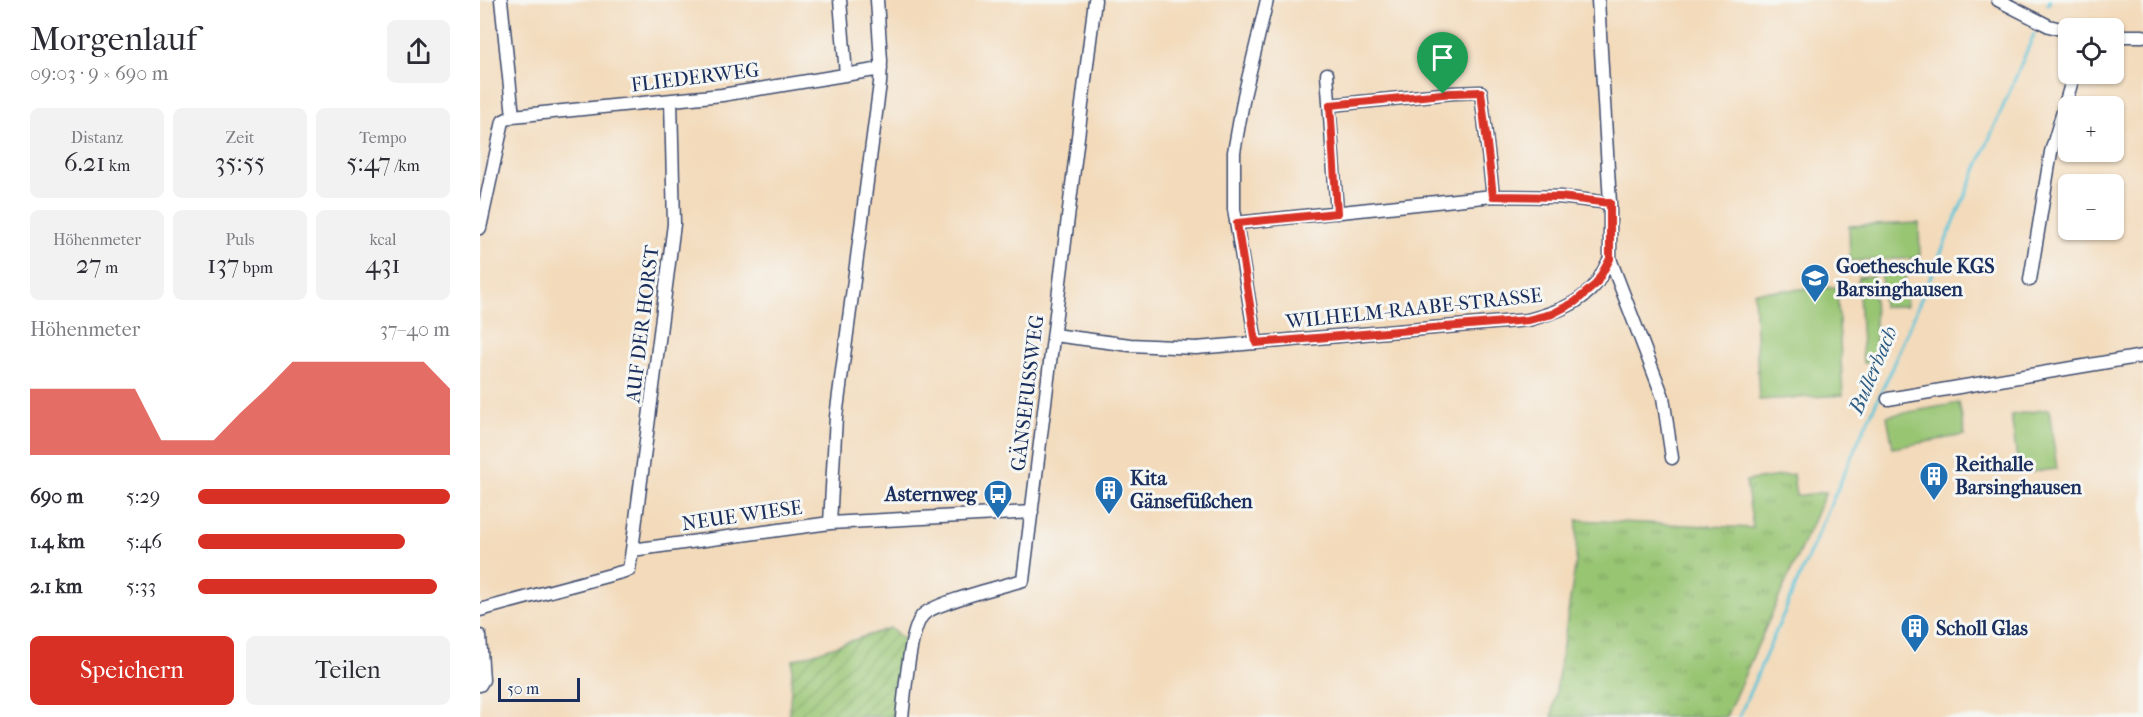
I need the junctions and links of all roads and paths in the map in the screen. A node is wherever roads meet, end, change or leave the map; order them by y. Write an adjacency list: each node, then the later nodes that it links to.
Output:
1 (501, 0): 17 (street)
2 (840, 0): 13 (street)
3 (877, 0): 11 (street)
4 (1095, 0): 25 (street, GÄNSEFUSSWEG)
5 (1267, 0): 21 (street)
6 (1598, 0): 19 (street)
7 (1998, 0): 8 (street)
8 (2058, 29)
9 (2124, 36): 10 (street)
10 (2143, 36)
11 (881, 69): 13 (street, FLIEDERWEG); 31 (street)
12 (1327, 74): 16 (street)
13 (846, 75): 15 (street, FLIEDERWEG)
14 (2071, 84): 24 (street)
15 (671, 101): 17 (street, FLIEDERWEG); 32 (street, AUF DER HORST)
16 (1330, 105): 18 (street); 20 (street)
17 (513, 116): 22 (street)
18 (1493, 196): 19 (street); 20 (street)
19 (1610, 203): 23 (street)
20 (1337, 213): 21 (street)
21 (1237, 223): 26 (street)
22 (480, 228)
23 (1610, 259): 26 (street, WILHELM-RAABE-STRASSE); 29 (street)
24 (2030, 280)
25 (1054, 335): 26 (street, WILHELM-RAABE-STRASSE); 30 (street, GÄNSEFUSSWEG)
26 (1256, 343)
27 (2143, 356): 28 (street)
28 (1888, 399)
29 (1672, 458)
30 (1032, 512): 31 (street, NEUE WIESE); 36 (street, GÄNSEFUSSWEG)
31 (830, 523): 32 (street, NEUE WIESE)
32 (632, 550): 33 (street)
33 (480, 610)
34 (480, 636): 35 (street)
35 (480, 685)
36 (902, 717)

